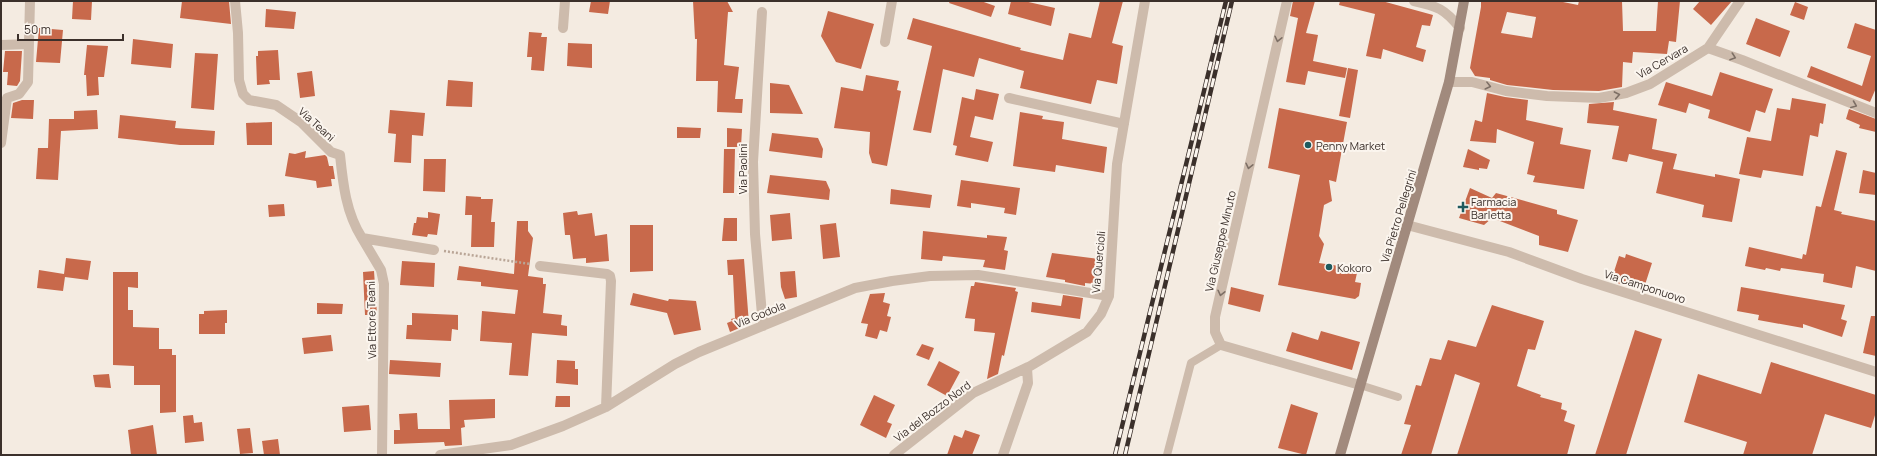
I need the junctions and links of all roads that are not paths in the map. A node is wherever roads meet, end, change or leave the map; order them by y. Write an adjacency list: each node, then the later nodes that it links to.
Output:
1 (30, 1): 14 (street)
2 (235, 1): 23 (street, Via Teani)
3 (565, 1): 11 (street)
4 (892, 1): 13 (street)
5 (1146, 1): 20 (street, Via Quercioli)
6 (1287, 1): 28 (street, Via Giuseppe Minuto, one-way to 28)
7 (1414, 1): 12 (street)
8 (1464, 1): 12 (main road, Via Pietro Pellegrini)
9 (1740, 1): 16 (street)
10 (762, 12): 27 (street, Via Paolini)
11 (563, 28)
12 (1460, 28): 17 (main road, Via Pietro Pellegrini)
13 (885, 42)
14 (29, 44): 15 (street); 21 (street)
15 (1, 45)
16 (1708, 48): 17 (street, Via Cervara, one-way to 16); 19 (street, one-way to 19)
17 (1449, 82): 22 (main road, Via Pietro Pellegrini)
18 (1009, 98): 20 (street)
19 (1876, 113)
20 (1124, 124): 26 (street, Via Quercioli)
21 (1, 143)
22 (1407, 225): 30 (street, Via Camponuovo); 31 (main road, Via Pietro Pellegrini)
23 (362, 238): 24 (street); 34 (street, Via Ettore Teani)
24 (434, 250)
25 (540, 266): 33 (street)
26 (1109, 296): 27 (street, Via Godola); 29 (street, Via Quercioli)
27 (763, 326): 33 (street, Via Godola)
28 (1221, 345): 31 (street); 38 (lane)
29 (1028, 367): 36 (street, Via del Bozzo Nord); 37 (street)
30 (1876, 372)
31 (1360, 385): 32 (lane); 39 (main road, Via Pietro Pellegrini)
32 (1398, 397)
33 (606, 408): 35 (street, Via Godola)
34 (382, 455)
35 (440, 455)
36 (894, 455)
37 (1003, 455)
38 (1168, 455)
39 (1340, 455)

